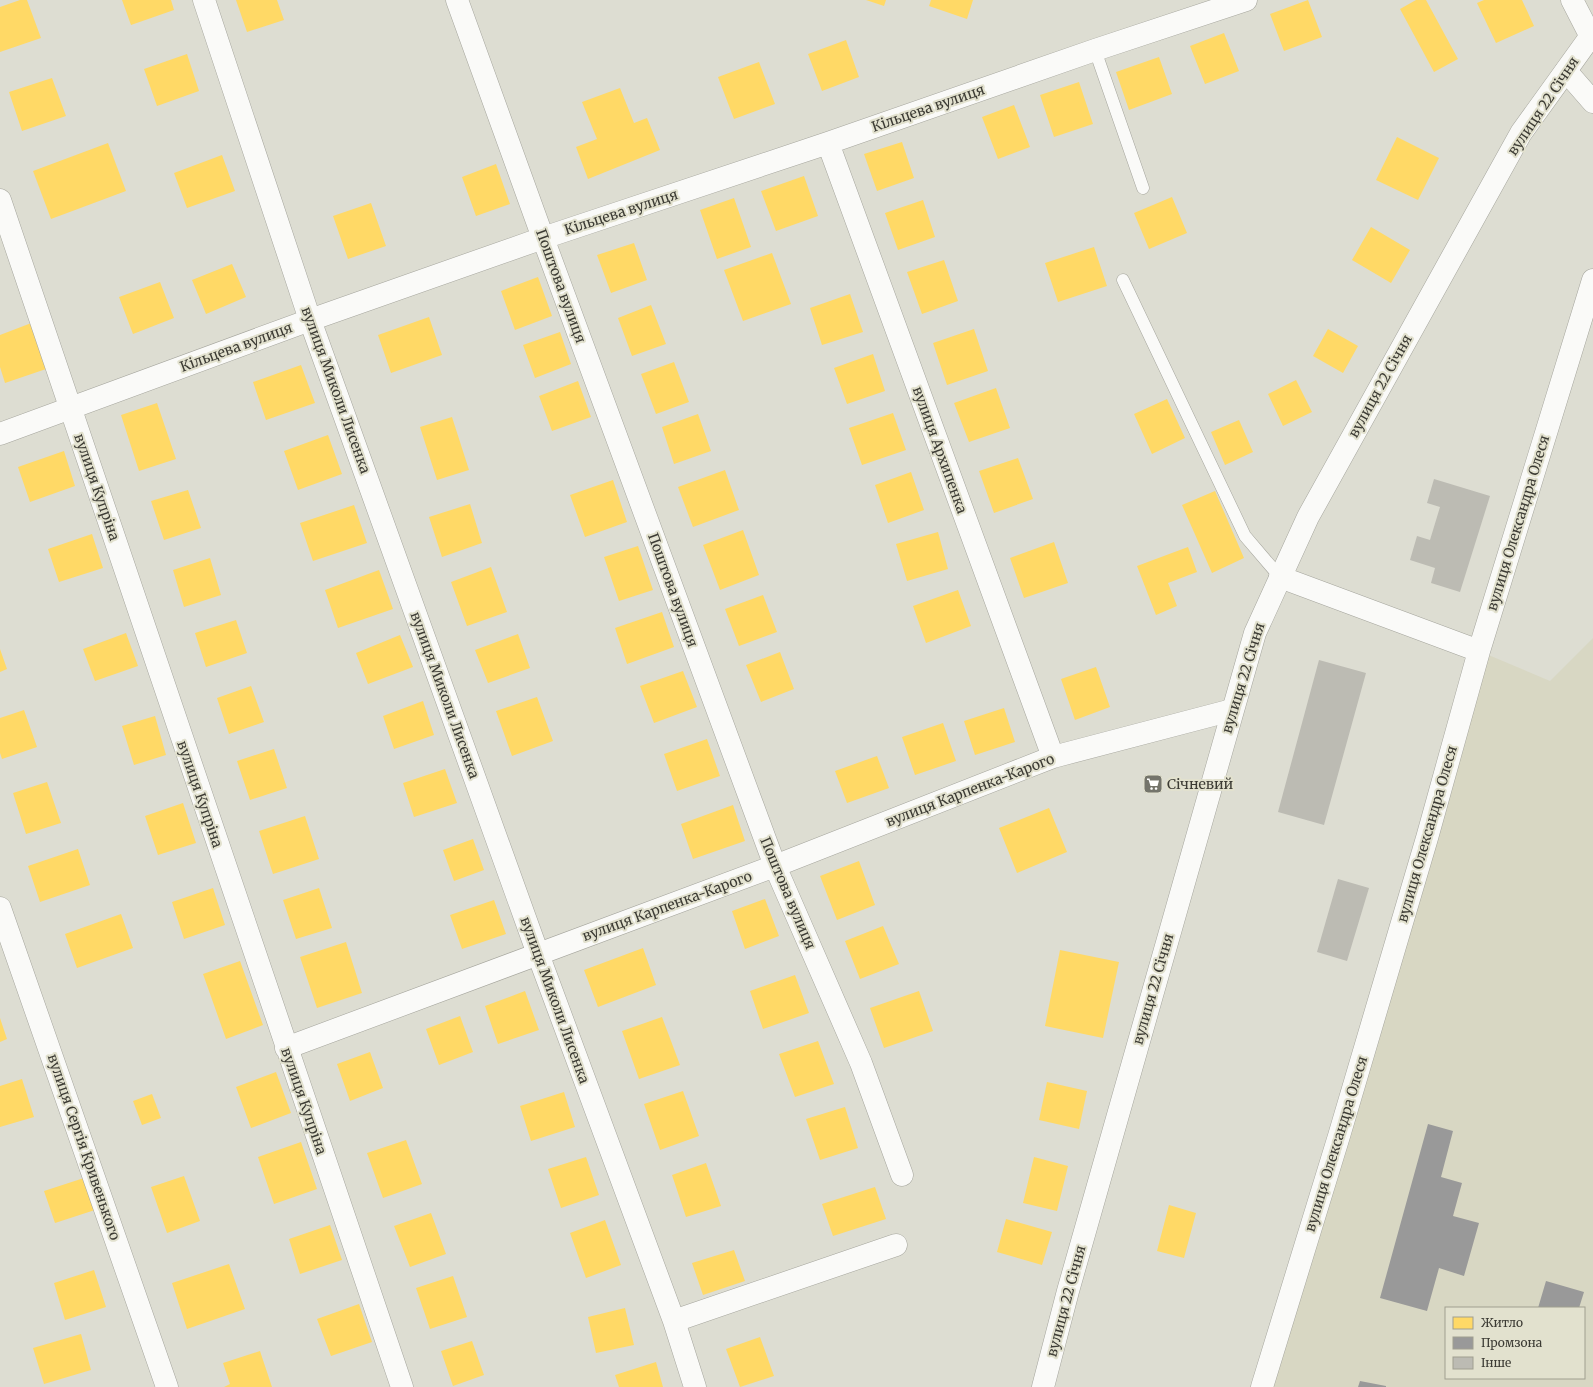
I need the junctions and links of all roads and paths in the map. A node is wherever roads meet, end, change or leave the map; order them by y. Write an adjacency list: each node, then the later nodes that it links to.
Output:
1 (204, 0): 16 (street, вулиця Миколи Лисенка)
2 (456, 0): 13 (street, Поштова вулиця)
3 (1246, 0): 5 (street, Кільцева вулиця)
4 (1572, 0): 6 (street)
5 (1223, 4): 7 (street, Кільцева вулиця)
6 (1592, 34): 8 (street, вулиця 22 Січня)
7 (1095, 50): 10 (street, Кільцева вулиця); 11 (lane)
8 (1566, 71): 9 (street); 19 (street, вулиця 22 Січня)
9 (1593, 102)
10 (828, 143): 13 (street, Кільцева вулиця); 22 (street, вулиця Архипенка)
11 (1143, 188)
12 (0, 200): 17 (street, вулиця Купріна)
13 (543, 238): 16 (street, Кільцева вулиця); 23 (street, Поштова вулиця)
14 (1123, 280): 19 (lane)
15 (1593, 280): 20 (street, вулиця Олександра Олеся)
16 (310, 320): 17 (street, Кільцева вулиця); 25 (street, вулиця Миколи Лисенка)
17 (70, 407): 18 (street, Кільцева вулиця); 26 (street, вулиця Купріна)
18 (0, 434)
19 (1280, 577): 20 (street); 21 (street, вулиця 22 Січня)
20 (1479, 651): 34 (street, вулиця Олександра Олеся)
21 (1232, 710): 22 (street, вулиця Карпенка-Карого); 33 (street, вулиця 22 Січня)
22 (1053, 757): 23 (street, вулиця Карпенка-Карого)
23 (775, 866): 25 (street, вулиця Карпенка-Карого); 27 (street, Поштова вулиця)
24 (0, 908): 30 (street, вулиця Сергія Кривенького)
25 (538, 954): 26 (street, вулиця Карпенка-Карого); 29 (street, вулиця Миколи Лисенка)
26 (286, 1048): 31 (street, вулиця Купріна)
27 (902, 1175)
28 (896, 1245): 29 (street)
29 (674, 1321): 32 (street, вулиця Миколи Лисенка)
30 (167, 1387)
31 (402, 1387)
32 (695, 1387)
33 (1043, 1387)
34 (1262, 1387)

